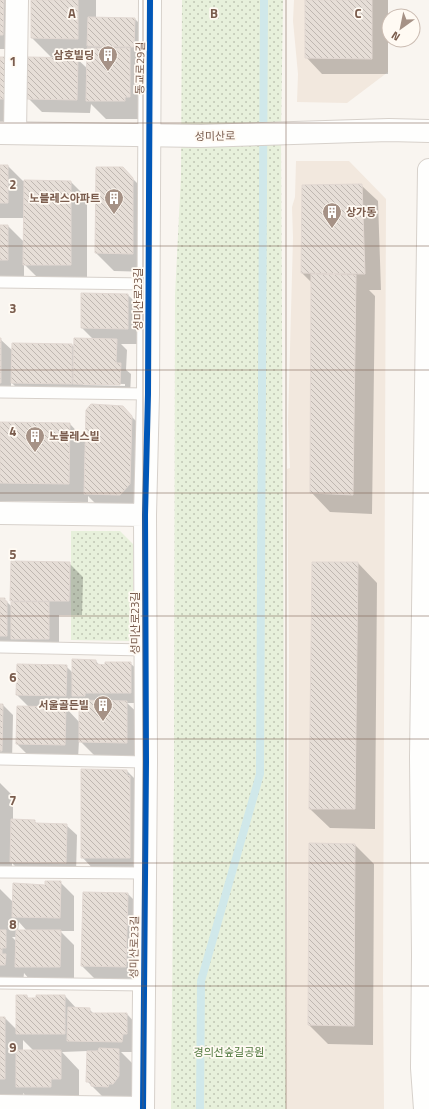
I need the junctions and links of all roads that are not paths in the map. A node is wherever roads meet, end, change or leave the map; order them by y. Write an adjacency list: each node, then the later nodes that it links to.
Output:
1 (17, 0): 4 (street)
2 (150, 0): 5 (street, 동교로29길)
3 (429, 130): 5 (street, 성미산로)
4 (7, 133): 5 (street, 성미산로)
5 (149, 136): 8 (street, 성미산로23길)
6 (429, 170): 13 (street)
7 (0, 282): 8 (lane, 성미산로23길)
8 (148, 284): 10 (street, 성미산로23길)
9 (0, 392): 10 (lane)
10 (148, 394): 12 (street, 성미산로23길)
11 (0, 513): 12 (street)
12 (145, 515): 15 (street, 성미산로23길)
13 (426, 543): 16 (street)
14 (0, 647): 15 (lane, 성미산로23길)
15 (145, 650): 18 (street, 성미산로23길)
16 (425, 756): 21 (street)
17 (0, 759): 18 (lane)
18 (146, 762): 20 (street, 성미산로23길)
19 (0, 872): 20 (lane)
20 (145, 873): 24 (street, 성미산로23길)
21 (426, 900): 22 (street)
22 (426, 955): 27 (street)
23 (0, 984): 24 (lane, 성미산로23길)
24 (144, 985): 26 (street, 성미산로23길)
25 (0, 1106): 26 (street)
26 (143, 1109)
27 (425, 1109)

